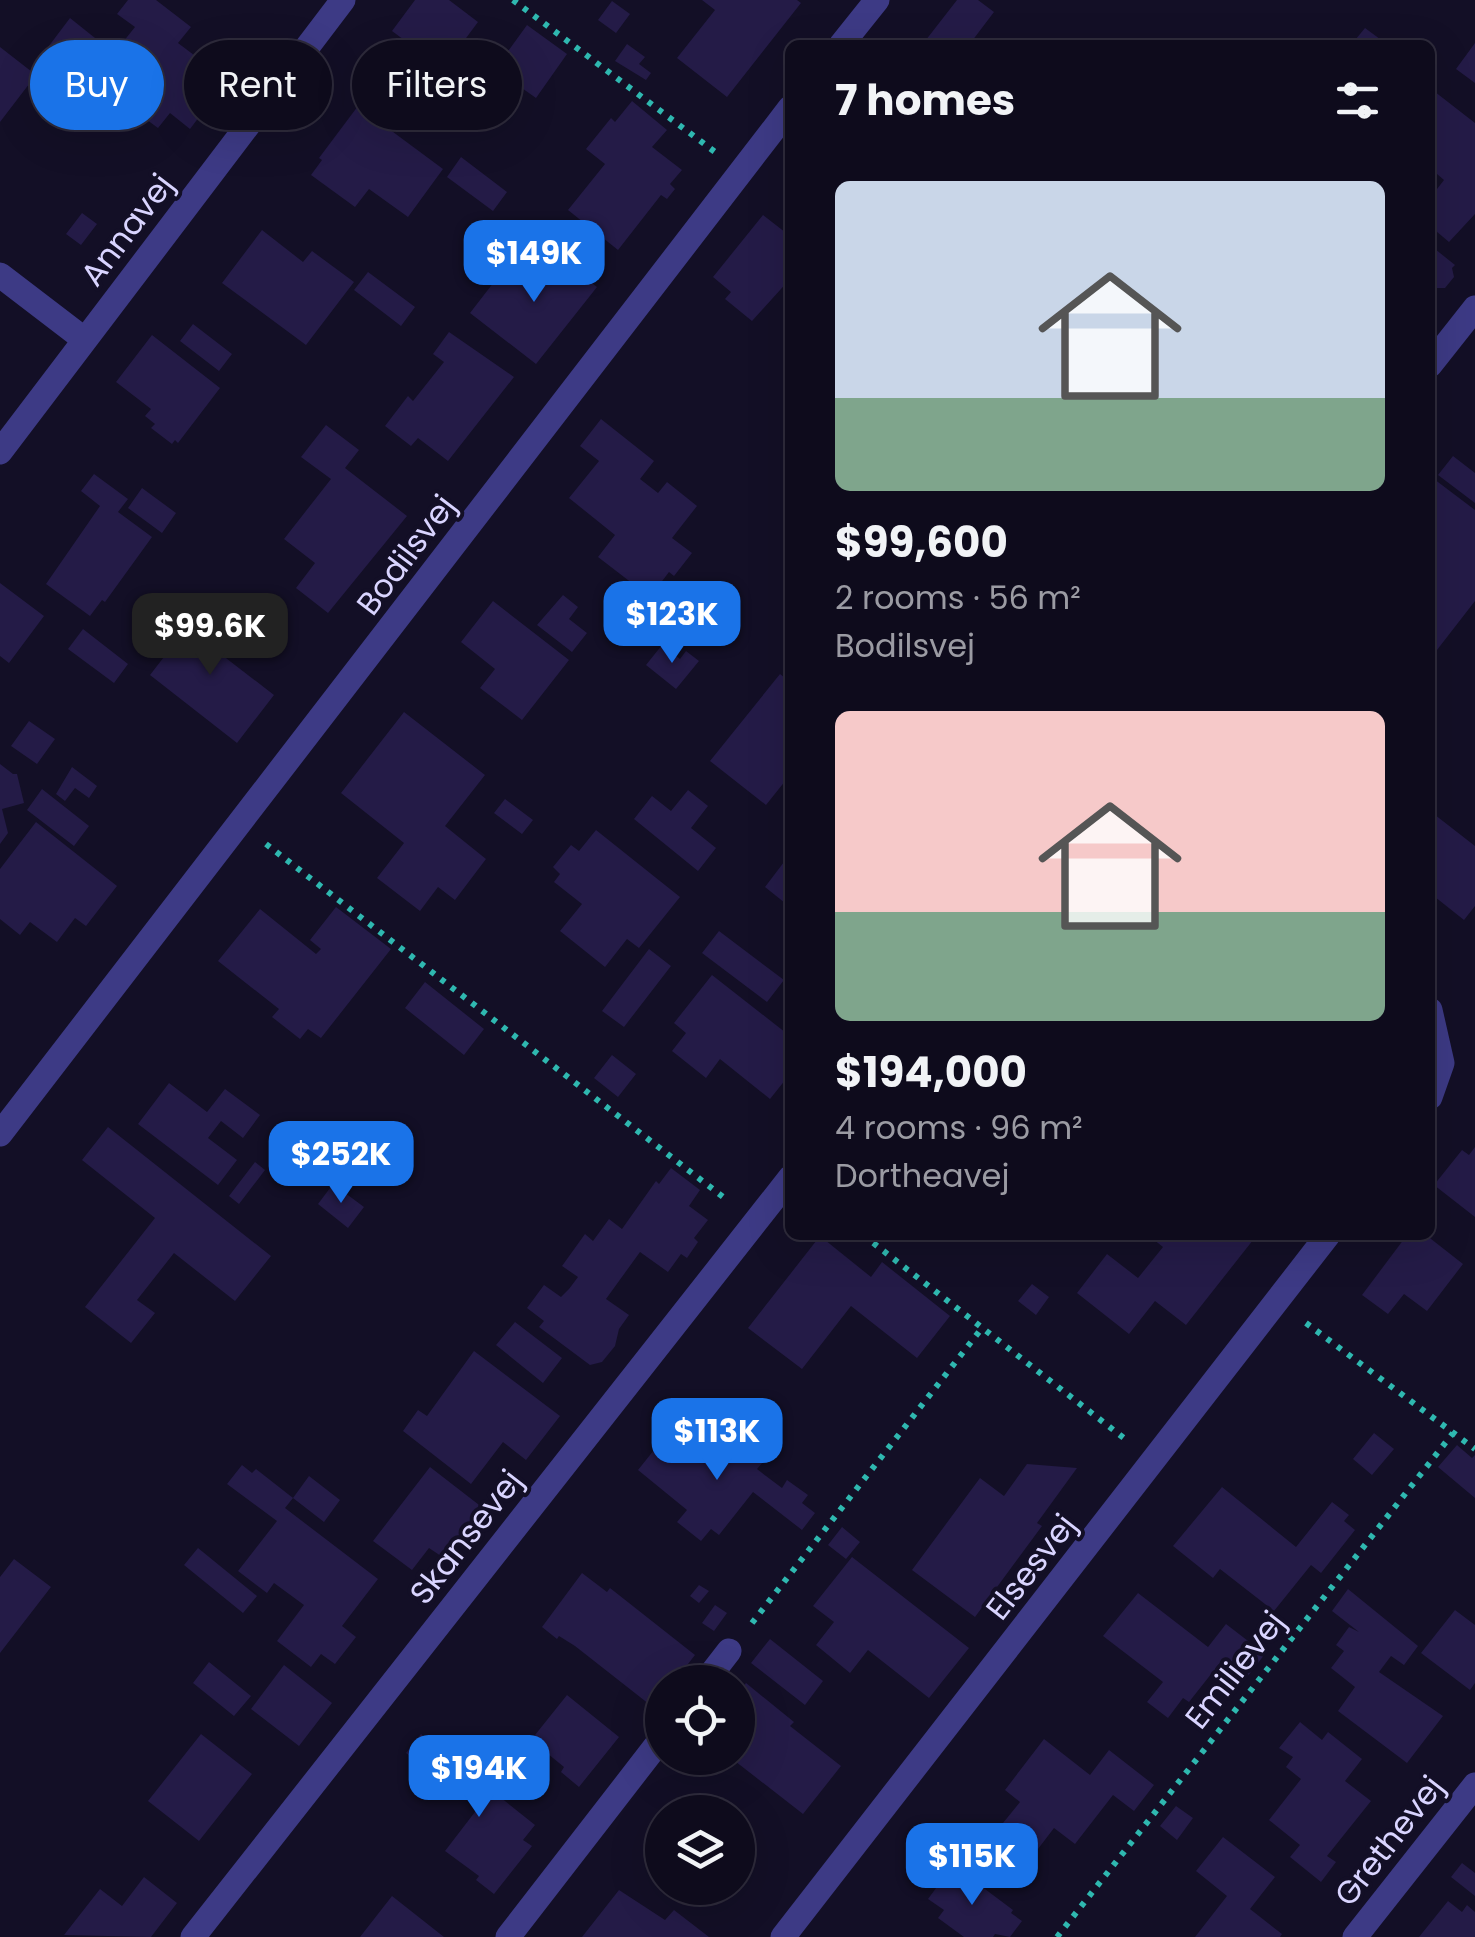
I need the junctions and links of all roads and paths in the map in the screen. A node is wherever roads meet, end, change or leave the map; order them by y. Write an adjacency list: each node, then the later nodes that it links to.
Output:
1 (343, 0): 9 (street, Annavej)
2 (513, 0): 6 (path)
3 (876, 0): 4 (street)
4 (844, 40)
5 (785, 114): 6 (street, Bodilsvej)
6 (740, 171): 12 (street, Bodilsvej)
7 (0, 275): 9 (street)
8 (1475, 308): 10 (street)
9 (85, 340): 11 (street, Annavej)
10 (1435, 359)
11 (0, 452)
12 (241, 825): 15 (street, Bodilsvej); 17 (path)
13 (1435, 1024): 14 (street)
14 (1435, 1083)
15 (0, 1134)
16 (785, 1184): 17 (street, Skansevej)
17 (755, 1222): 29 (street, Skansevej)
18 (868, 1240): 21 (path)
19 (1324, 1240): 20 (street, Elsesvej)
20 (1277, 1301): 22 (path); 24 (street, Elsesvej)
21 (982, 1328): 24 (path); 25 (path)
22 (1453, 1433): 23 (path); 32 (path, Emilievej)
23 (1475, 1449)
24 (1154, 1461): 31 (street, Elsesvej)
25 (729, 1652): 26 (street)
26 (719, 1665)
27 (645, 1760): 30 (street)
28 (1475, 1785): 33 (street, Grethevej)
29 (193, 1937)
30 (508, 1937)
31 (784, 1937)
32 (1057, 1937)
33 (1355, 1937)

